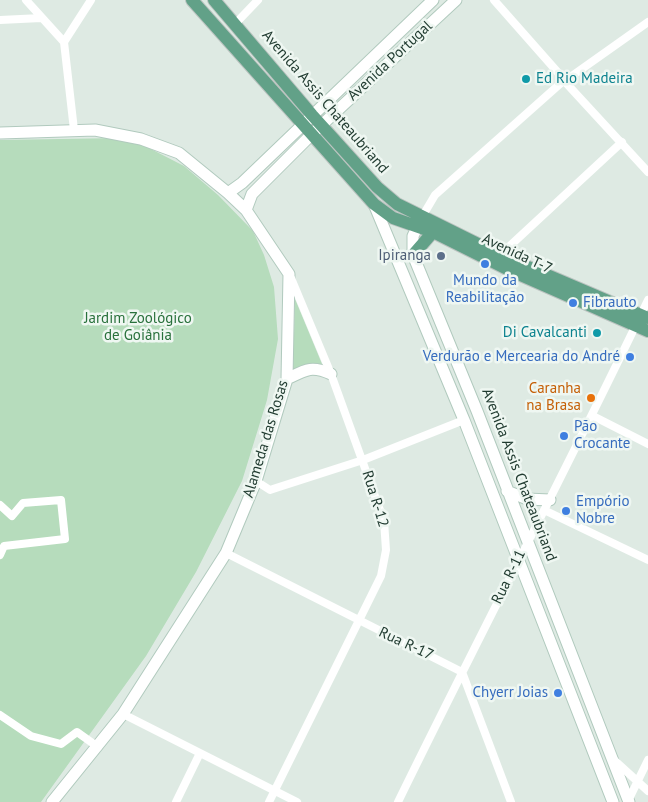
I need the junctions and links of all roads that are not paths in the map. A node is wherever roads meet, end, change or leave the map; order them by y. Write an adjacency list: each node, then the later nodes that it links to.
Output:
1 (26, 0): 9 (street)
2 (91, 0): 13 (street)
3 (192, 0): 17 (main road, Avenida Assis Chateaubriand)
4 (214, 0): 12 (main road, Avenida Assis Chateaubriand)
5 (258, 0): 12 (street)
6 (433, 0): 15 (main road, Avenida Portugal)
7 (456, 0): 16 (main road, Avenida Portugal)
8 (494, 0): 14 (street)
9 (41, 18): 10 (street); 13 (street)
10 (0, 20)
11 (648, 22): 14 (street)
12 (235, 24): 15 (main road, Avenida Assis Chateaubriand)
13 (64, 42): 18 (street)
14 (567, 80): 20 (street); 27 (street)
15 (312, 115): 16 (main road, Avenida Assis Chateaubriand); 17 (main road, Avenida Portugal)
16 (321, 124): 17 (main road, Avenida Portugal); 27 (main road, Avenida Assis Chateaubriand)
17 (307, 129): 22 (main road, Avenida Portugal); 24 (main road, Avenida Portugal); 25 (main road, Avenida Assis Chateaubriand)
18 (74, 130): 19 (main road); 23 (main road)
19 (0, 133)
20 (622, 142): 21 (street); 29 (street)
21 (648, 172)
22 (242, 183): 23 (main road, Avenida Portugal); 24 (main road)
23 (228, 193): 26 (main road)
24 (252, 194): 26 (main road, Avenida Portugal)
25 (374, 204): 27 (main road, Avenida T-7); 38 (main road, Avenida Assis Chateaubriand)
26 (246, 210): 31 (main road)
27 (420, 222): 28 (main road, Avenida T-7); 29 (main road, Avenida T-7); 30 (main road, Avenida Assis Chateaubriand)
28 (433, 232): 30 (main road); 33 (main road, Avenida T-7)
29 (500, 254): 33 (main road, Avenida T-7)
30 (413, 255): 42 (main road, Avenida Assis Chateaubriand)
31 (289, 274): 35 (street, Rua R-12); 36 (main road, Alameda das Rosas)
32 (648, 300): 33 (street, Rua R-11)
33 (641, 319): 34 (main road, Avenida T-7); 37 (street, Rua R-11)
34 (648, 331)
35 (331, 374): 36 (main road); 40 (street, Rua R-12)
36 (287, 379): 41 (main road, Alameda das Rosas)
37 (593, 416): 39 (street); 43 (street, Rua R-11)
38 (464, 420): 40 (street); 48 (main road, Avenida Assis Chateaubriand)
39 (648, 444)
40 (363, 460): 41 (street); 50 (street, Rua R-12)
41 (256, 481): 46 (main road, Alameda das Rosas)
42 (508, 491): 43 (main road); 45 (main road, Avenida Assis Chateaubriand)
43 (547, 505): 45 (street, Rua R-11); 49 (street)
44 (2, 507): 47 (street)
45 (527, 541): 48 (street, Rua R-11); 56 (main road, Avenida Assis Chateaubriand)
46 (226, 553): 50 (street, Rua R-17); 52 (main road, Alameda das Rosas)
47 (0, 555)
48 (518, 558): 51 (street, Rua R-11); 67 (main road, Avenida Assis Chateaubriand)
49 (648, 560)
50 (359, 622): 51 (street, Rua R-17); 59 (street, Rua R-12)
51 (462, 672): 65 (street, Rua R-11); 66 (street)
52 (123, 714): 54 (main road, Alameda das Rosas); 55 (street)
53 (0, 715): 54 (street)
54 (98, 747): 61 (main road, Alameda das Rosas)
55 (200, 753): 59 (street); 62 (street)
56 (613, 759): 58 (street); 68 (main road, Avenida Assis Chateaubriand)
57 (648, 760): 58 (street)
58 (638, 780): 60 (street); 68 (street)
59 (275, 790): 63 (street, Rua R-12); 64 (street)
60 (648, 791)
61 (52, 802)
62 (176, 802)
63 (269, 802)
64 (297, 802)
65 (398, 802)
66 (511, 802)
67 (613, 802)
68 (628, 802)

